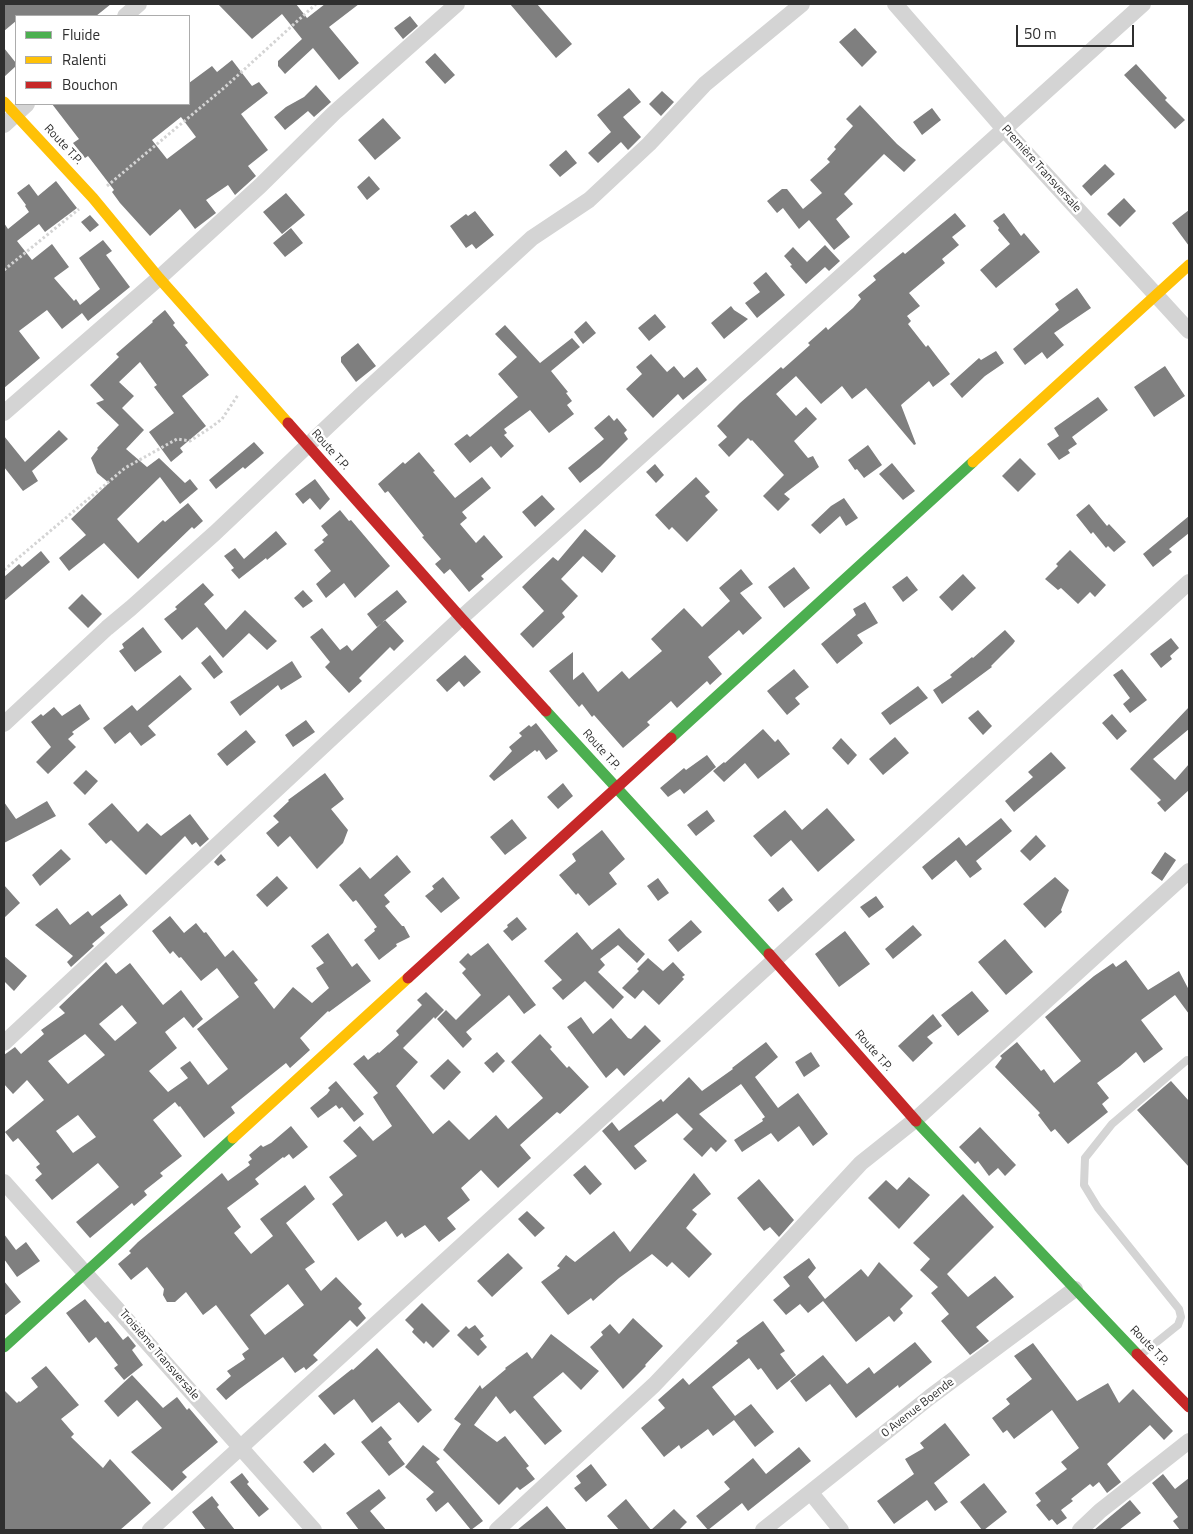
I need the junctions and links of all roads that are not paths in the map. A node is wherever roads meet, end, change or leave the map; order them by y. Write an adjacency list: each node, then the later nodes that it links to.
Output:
1 (139, 4): 6 (street)
2 (457, 4): 11 (street)
3 (802, 4): 15 (street)
4 (895, 4): 9 (street, Première Transversale)
5 (1143, 4): 9 (street)
6 (126, 15)
7 (4, 102): 8 (street, Route T.P.)
8 (16, 114): 11 (street, Route T.P.)
9 (1004, 129): 12 (street, Première Transversale); 17 (street)
10 (1189, 265): 12 (street)
11 (159, 278): 14 (street); 15 (street, Route T.P.)
12 (1156, 295): 13 (street, Première Transversale); 19 (street)
13 (1189, 331)
14 (4, 413)
15 (308, 446): 17 (street, Route T.P.); 18 (street)
16 (1189, 582): 21 (street)
17 (461, 618): 19 (street, Route T.P.); 22 (street)
18 (4, 724)
19 (616, 788): 21 (street, Route T.P.); 26 (street)
20 (1189, 872): 24 (street)
21 (775, 960): 24 (street, Route T.P.); 32 (street)
22 (4, 1043)
23 (1189, 1061): 29 (lane)
24 (915, 1120): 27 (street, Route T.P.); 36 (street)
25 (4, 1182): 26 (street, Troisième Transversale)
26 (86, 1272): 28 (street); 32 (street, Troisième Transversale)
27 (1075, 1289): 29 (street, Route T.P.); 33 (street, 0 Avenue Boende)
28 (4, 1346)
29 (1140, 1356): 30 (street, Route T.P.)
30 (1189, 1407)
31 (1189, 1441): 39 (street)
32 (240, 1448): 34 (street); 35 (street, Troisième Transversale)
33 (811, 1493): 37 (street, 0 Avenue Boende); 38 (street)
34 (150, 1530)
35 (314, 1530)
36 (496, 1530)
37 (763, 1530)
38 (841, 1530)
39 (1080, 1530)

